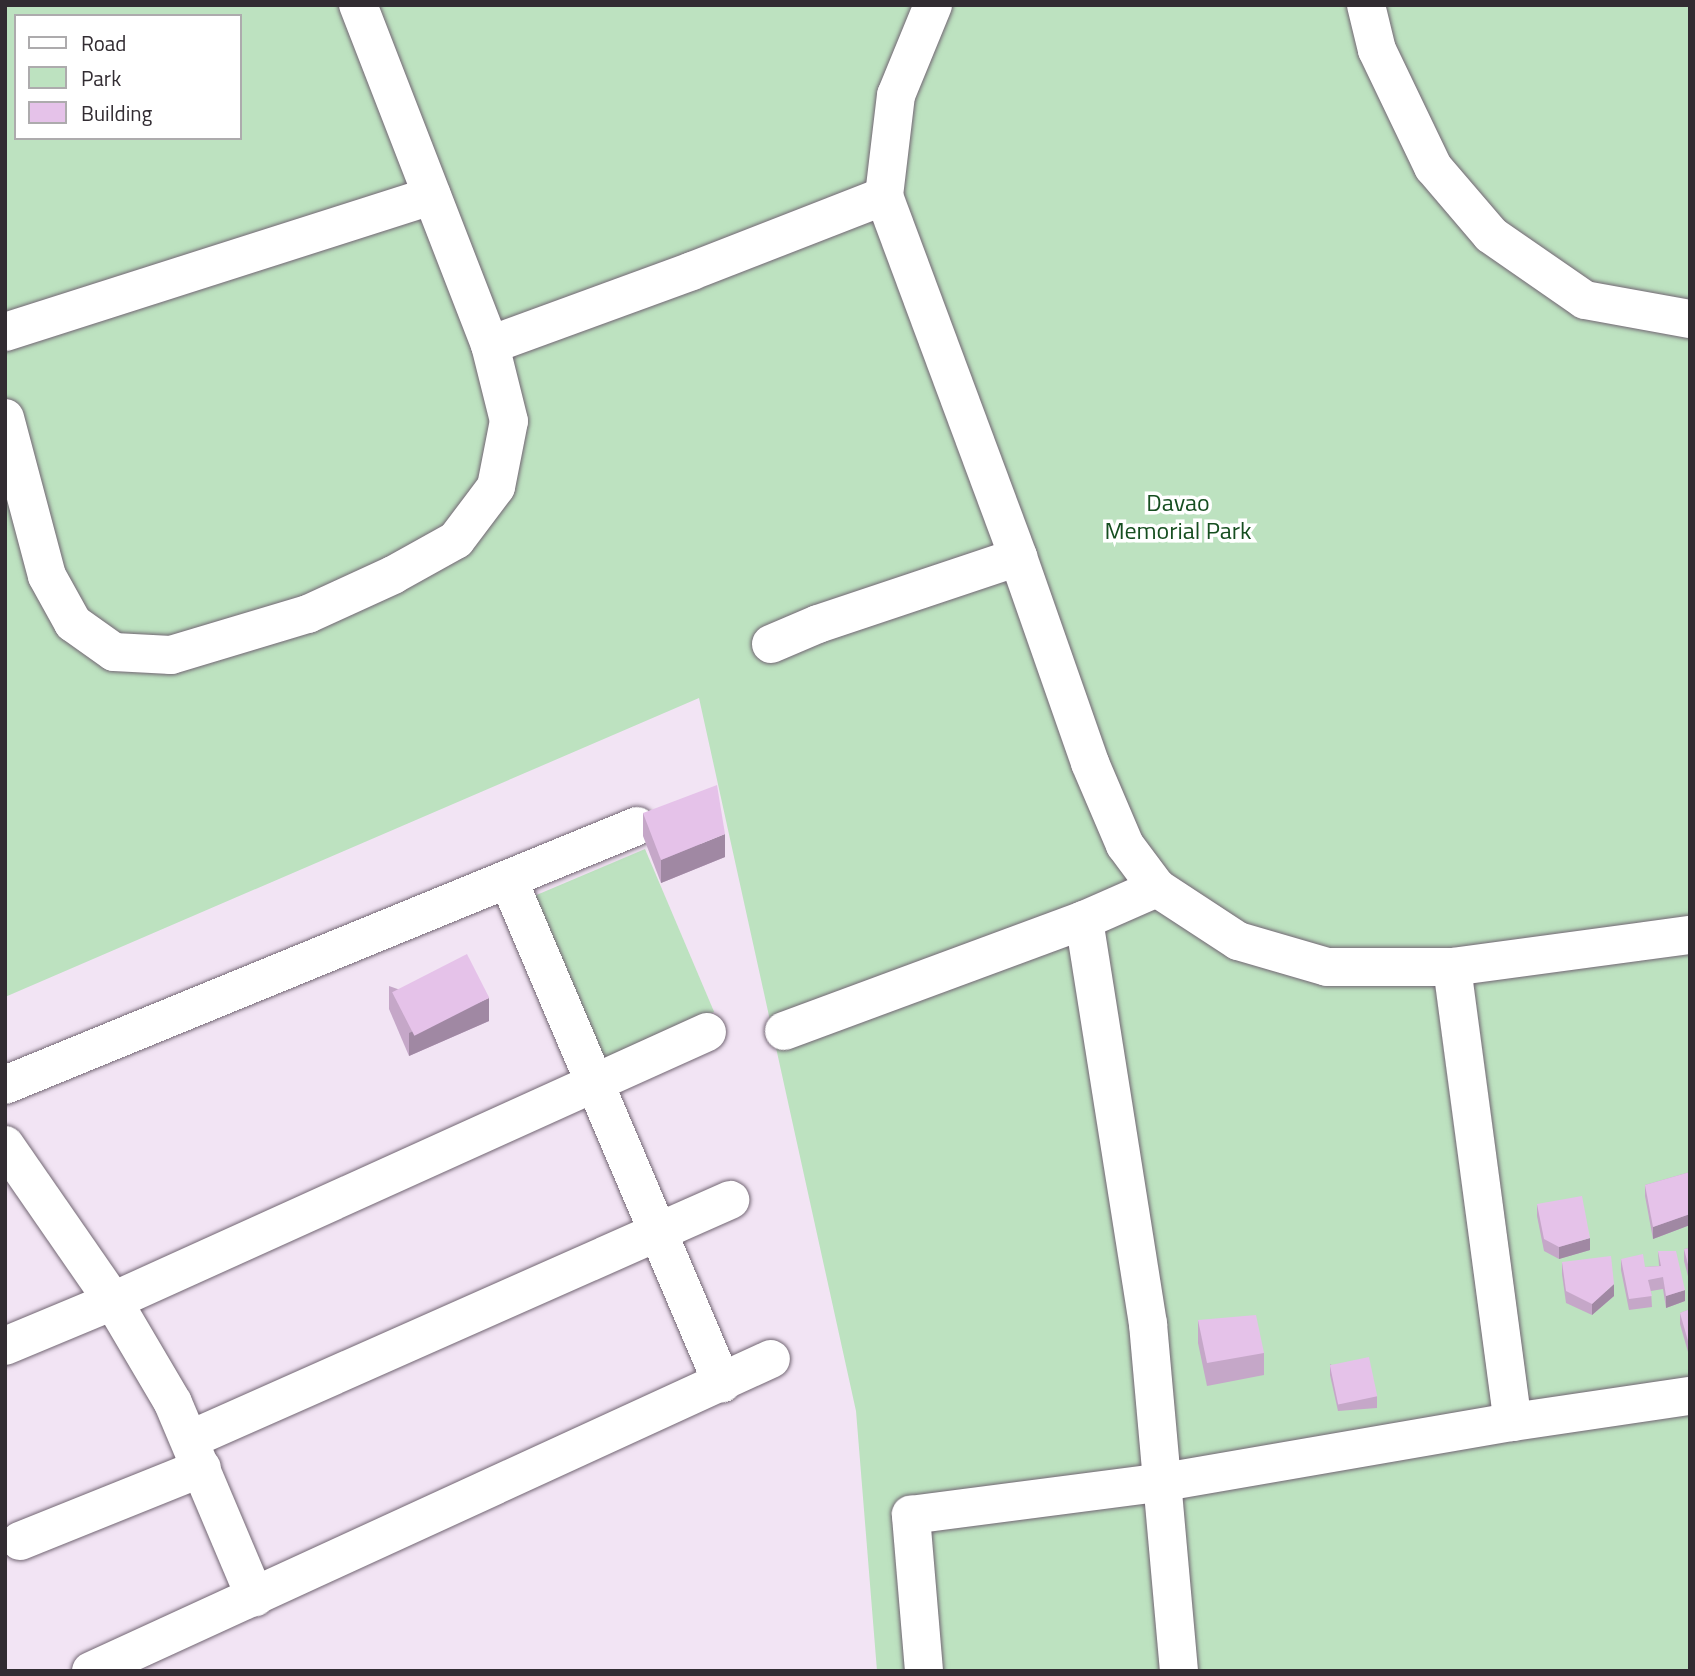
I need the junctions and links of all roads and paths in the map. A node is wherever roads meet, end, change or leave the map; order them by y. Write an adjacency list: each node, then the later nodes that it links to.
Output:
1 (358, 5): 4 (street)
2 (933, 5): 5 (street)
3 (1366, 5): 6 (street)
4 (432, 196): 7 (street); 8 (street)
5 (884, 196): 8 (street); 10 (street)
6 (1690, 319)
7 (5, 332)
8 (490, 345): 9 (street)
9 (5, 418)
10 (1018, 557): 11 (street); 14 (street)
11 (771, 644)
12 (637, 826): 13 (street)
13 (508, 879): 20 (street); 21 (street)
14 (1157, 888): 15 (street); 17 (street)
15 (1084, 920): 18 (street); 32 (street)
16 (1690, 934): 17 (street)
17 (1452, 967): 30 (street)
18 (785, 1031)
19 (707, 1032): 20 (street)
20 (595, 1083): 24 (street); 25 (street)
21 (5, 1085)
22 (5, 1145): 25 (street)
23 (730, 1200): 24 (street)
24 (657, 1231): 28 (street); 31 (street)
25 (113, 1301): 26 (street); 31 (street)
26 (5, 1346)
27 (771, 1359): 28 (street)
28 (722, 1383): 34 (street)
29 (1690, 1396): 30 (street)
30 (1513, 1422): 32 (street)
31 (196, 1453): 33 (street); 34 (street)
32 (1164, 1482): 36 (street); 37 (street)
33 (20, 1541)
34 (255, 1597): 35 (street)
35 (90, 1671)
36 (924, 1671)
37 (1179, 1671)

